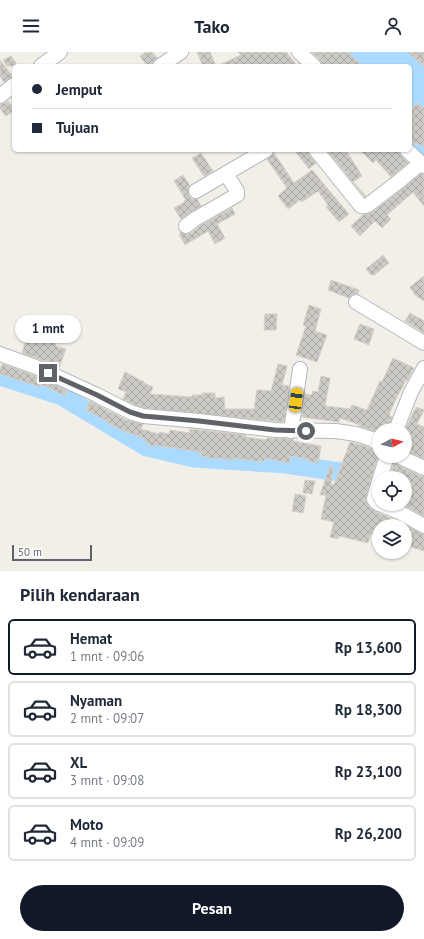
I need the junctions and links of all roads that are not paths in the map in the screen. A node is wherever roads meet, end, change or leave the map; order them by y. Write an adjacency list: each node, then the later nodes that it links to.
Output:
1 (60, 52): 4 (street)
2 (181, 52): 5 (street)
3 (299, 52): 6 (street)
4 (44, 64)
5 (163, 64)
6 (312, 64)
7 (12, 87): 8 (street)
8 (0, 96)
9 (263, 152): 13 (street)
10 (318, 152): 12 (street)
11 (409, 152): 12 (street)
12 (422, 165)
13 (226, 174): 14 (street); 15 (street)
14 (196, 191)
15 (186, 226)
16 (356, 302): 17 (street)
17 (424, 342)
18 (0, 354): 22 (street)
19 (424, 368): 21 (street)
20 (300, 369): 22 (street)
21 (399, 423)
22 (291, 431): 23 (street)
23 (372, 439)
24 (412, 462): 25 (street)
25 (424, 468)
26 (397, 511): 27 (street)
27 (424, 526)

